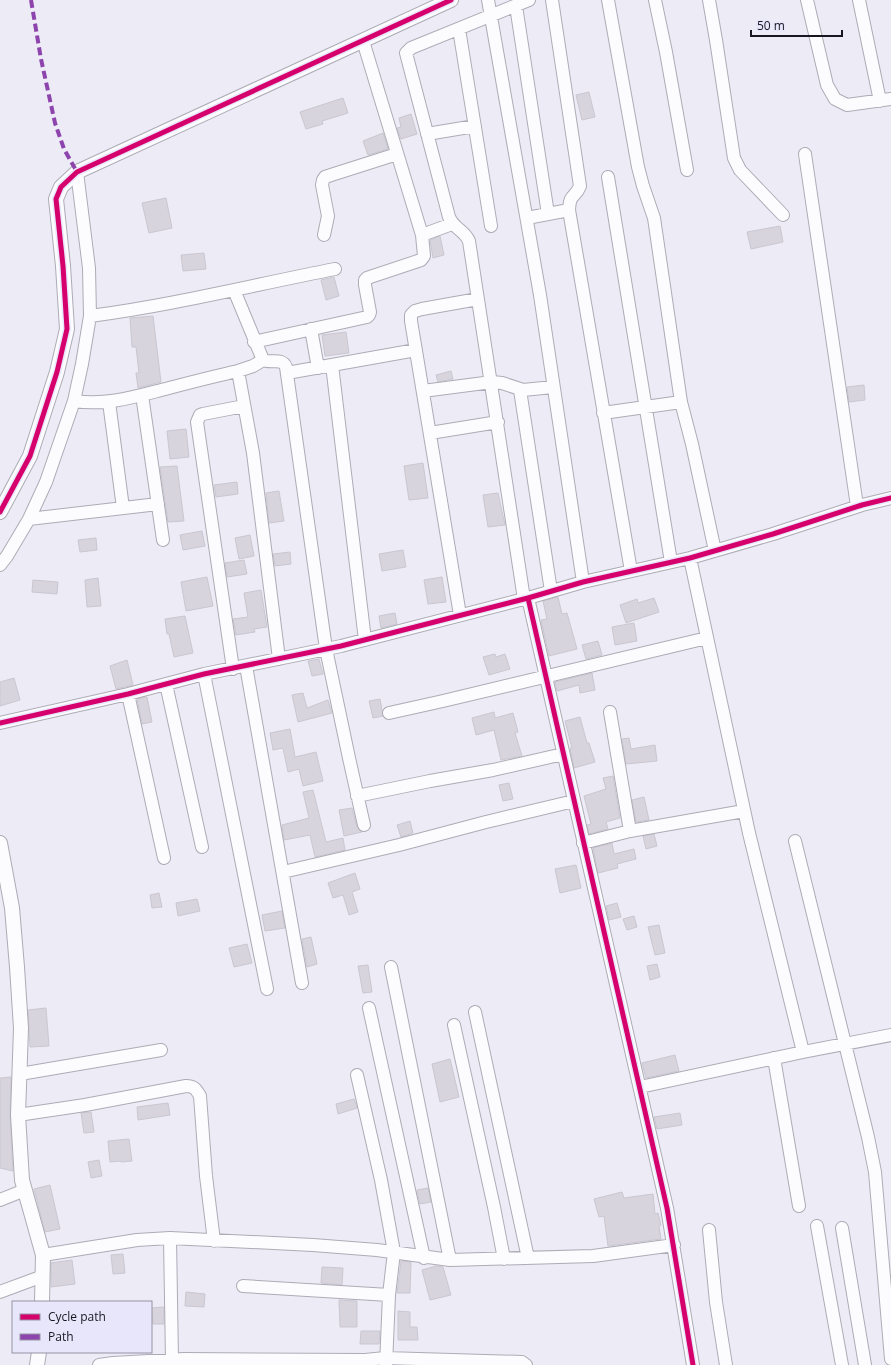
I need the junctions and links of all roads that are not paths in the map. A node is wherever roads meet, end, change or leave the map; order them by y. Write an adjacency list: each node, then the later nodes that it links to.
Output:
1 (451, 0): 13 (street)
2 (488, 0): 11 (street)
3 (529, 0): 10 (street)
4 (552, 0): 22 (street)
5 (608, 0): 49 (street)
6 (655, 0): 19 (street)
7 (709, 0): 24 (street)
8 (807, 0): 14 (street)
9 (859, 0): 14 (street)
10 (516, 6): 11 (street); 23 (street)
11 (490, 17): 12 (street); 25 (street)
12 (459, 29): 15 (street); 16 (street)
13 (363, 41): 17 (street); 20 (street)
14 (886, 100)
15 (475, 126): 16 (street); 27 (street)
16 (427, 134): 26 (street)
17 (397, 154): 28 (street); 29 (street)
18 (805, 154): 57 (street)
19 (687, 170)
20 (77, 172): 33 (street); 59 (street)
21 (608, 177): 51 (street)
22 (569, 210): 23 (street); 52 (street)
23 (548, 214): 25 (street)
24 (783, 215)
25 (527, 218): 43 (street)
26 (452, 224): 29 (street); 32 (street)
27 (491, 226)
28 (324, 235)
29 (422, 235): 34 (street)
30 (335, 269): 31 (street)
31 (234, 290): 33 (street); 35 (street)
32 (478, 299): 36 (street); 42 (street)
33 (90, 316): 47 (street)
34 (312, 330): 35 (street); 39 (street)
35 (254, 342): 37 (street)
36 (416, 350): 38 (street); 45 (street)
37 (263, 360): 40 (street); 41 (street)
38 (332, 365): 39 (street); 72 (street)
39 (318, 368): 41 (street)
40 (238, 371): 46 (street); 50 (street)
41 (287, 373): 73 (street)
42 (492, 382): 44 (street); 45 (street); 53 (street)
43 (553, 387): 44 (street); 67 (street)
44 (520, 390): 68 (street)
45 (423, 391): 54 (street)
46 (142, 395): 48 (street); 56 (street)
47 (74, 400): 48 (street); 60 (street)
48 (109, 402): 58 (street)
49 (681, 402): 51 (street); 62 (street)
50 (244, 406): 74 (street); 76 (street)
51 (646, 407): 52 (street); 64 (street)
52 (604, 413): 66 (street)
53 (498, 422): 54 (street); 69 (street)
54 (430, 433): 70 (street)
55 (891, 498): 57 (street)
56 (158, 504): 58 (street); 61 (street)
57 (857, 506): 62 (street)
58 (124, 508): 60 (street)
59 (0, 512)
60 (29, 519): 65 (street)
61 (163, 540)
62 (715, 551): 63 (street)
63 (690, 558): 64 (street); 71 (street)
64 (671, 562): 66 (street)
65 (0, 565)
66 (631, 571): 67 (street)
67 (582, 582): 68 (street)
68 (551, 591): 69 (street)
69 (526, 598): 70 (street); 78 (street)
70 (460, 616): 72 (street)
71 (707, 638): 78 (street); 87 (street)
72 (364, 640): 73 (street)
73 (326, 649): 74 (street); 85 (street)
74 (279, 659): 75 (street)
75 (246, 666): 76 (street); 95 (street)
76 (233, 669): 77 (street)
77 (204, 674): 79 (street); 98 (street)
78 (546, 676): 82 (street); 84 (street)
79 (166, 684): 80 (street); 93 (street)
80 (128, 694): 83 (street); 94 (street)
81 (610, 712): 89 (street)
82 (389, 713)
83 (0, 723)
84 (563, 754): 85 (street); 86 (street)
85 (357, 796): 88 (street)
86 (574, 801): 92 (street); 95 (street)
87 (744, 811): 89 (street); 105 (street)
88 (364, 825)
89 (630, 832): 92 (street)
90 (795, 841): 103 (street)
91 (0, 843): 107 (street)
92 (583, 843): 109 (street)
93 (202, 847)
94 (164, 858)
95 (283, 872): 97 (street)
96 (391, 967): 125 (street)
97 (302, 983)
98 (267, 989)
99 (369, 1008): 122 (street)
100 (475, 1012): 123 (street)
101 (454, 1025): 124 (street)
102 (891, 1035): 103 (street)
103 (846, 1045): 105 (street); 132 (street)
104 (161, 1050): 107 (street)
105 (803, 1052): 106 (street)
106 (774, 1058): 109 (street); 113 (street)
107 (20, 1074): 110 (street)
108 (358, 1075): 120 (street)
109 (640, 1087): 119 (street)
110 (18, 1115): 111 (street); 118 (street)
111 (25, 1190): 112 (street); 121 (street)
112 (0, 1200)
113 (799, 1206)
114 (817, 1226): 142 (street)
115 (842, 1228): 143 (street)
116 (708, 1230): 141 (street)
117 (170, 1238): 118 (street); 121 (street); 133 (street)
118 (214, 1241): 120 (street)
119 (674, 1244): 123 (street); 140 (street)
120 (394, 1252): 122 (street); 129 (street)
121 (43, 1255): 126 (street)
122 (424, 1258): 125 (street)
123 (528, 1258): 124 (street)
124 (504, 1259): 125 (street)
125 (450, 1260)
126 (43, 1276): 128 (street); 130 (street)
127 (244, 1286): 129 (street)
128 (0, 1292)
129 (389, 1295): 134 (street)
130 (42, 1301)
131 (39, 1353): 137 (street)
132 (891, 1359)
133 (172, 1360): 134 (street); 138 (street)
134 (385, 1361): 135 (street)
135 (449, 1363): 136 (street)
136 (494, 1363): 139 (street)
137 (37, 1365)
138 (98, 1365)
139 (526, 1365)
140 (693, 1365)
141 (726, 1365)
142 (842, 1365)
143 (865, 1365)

